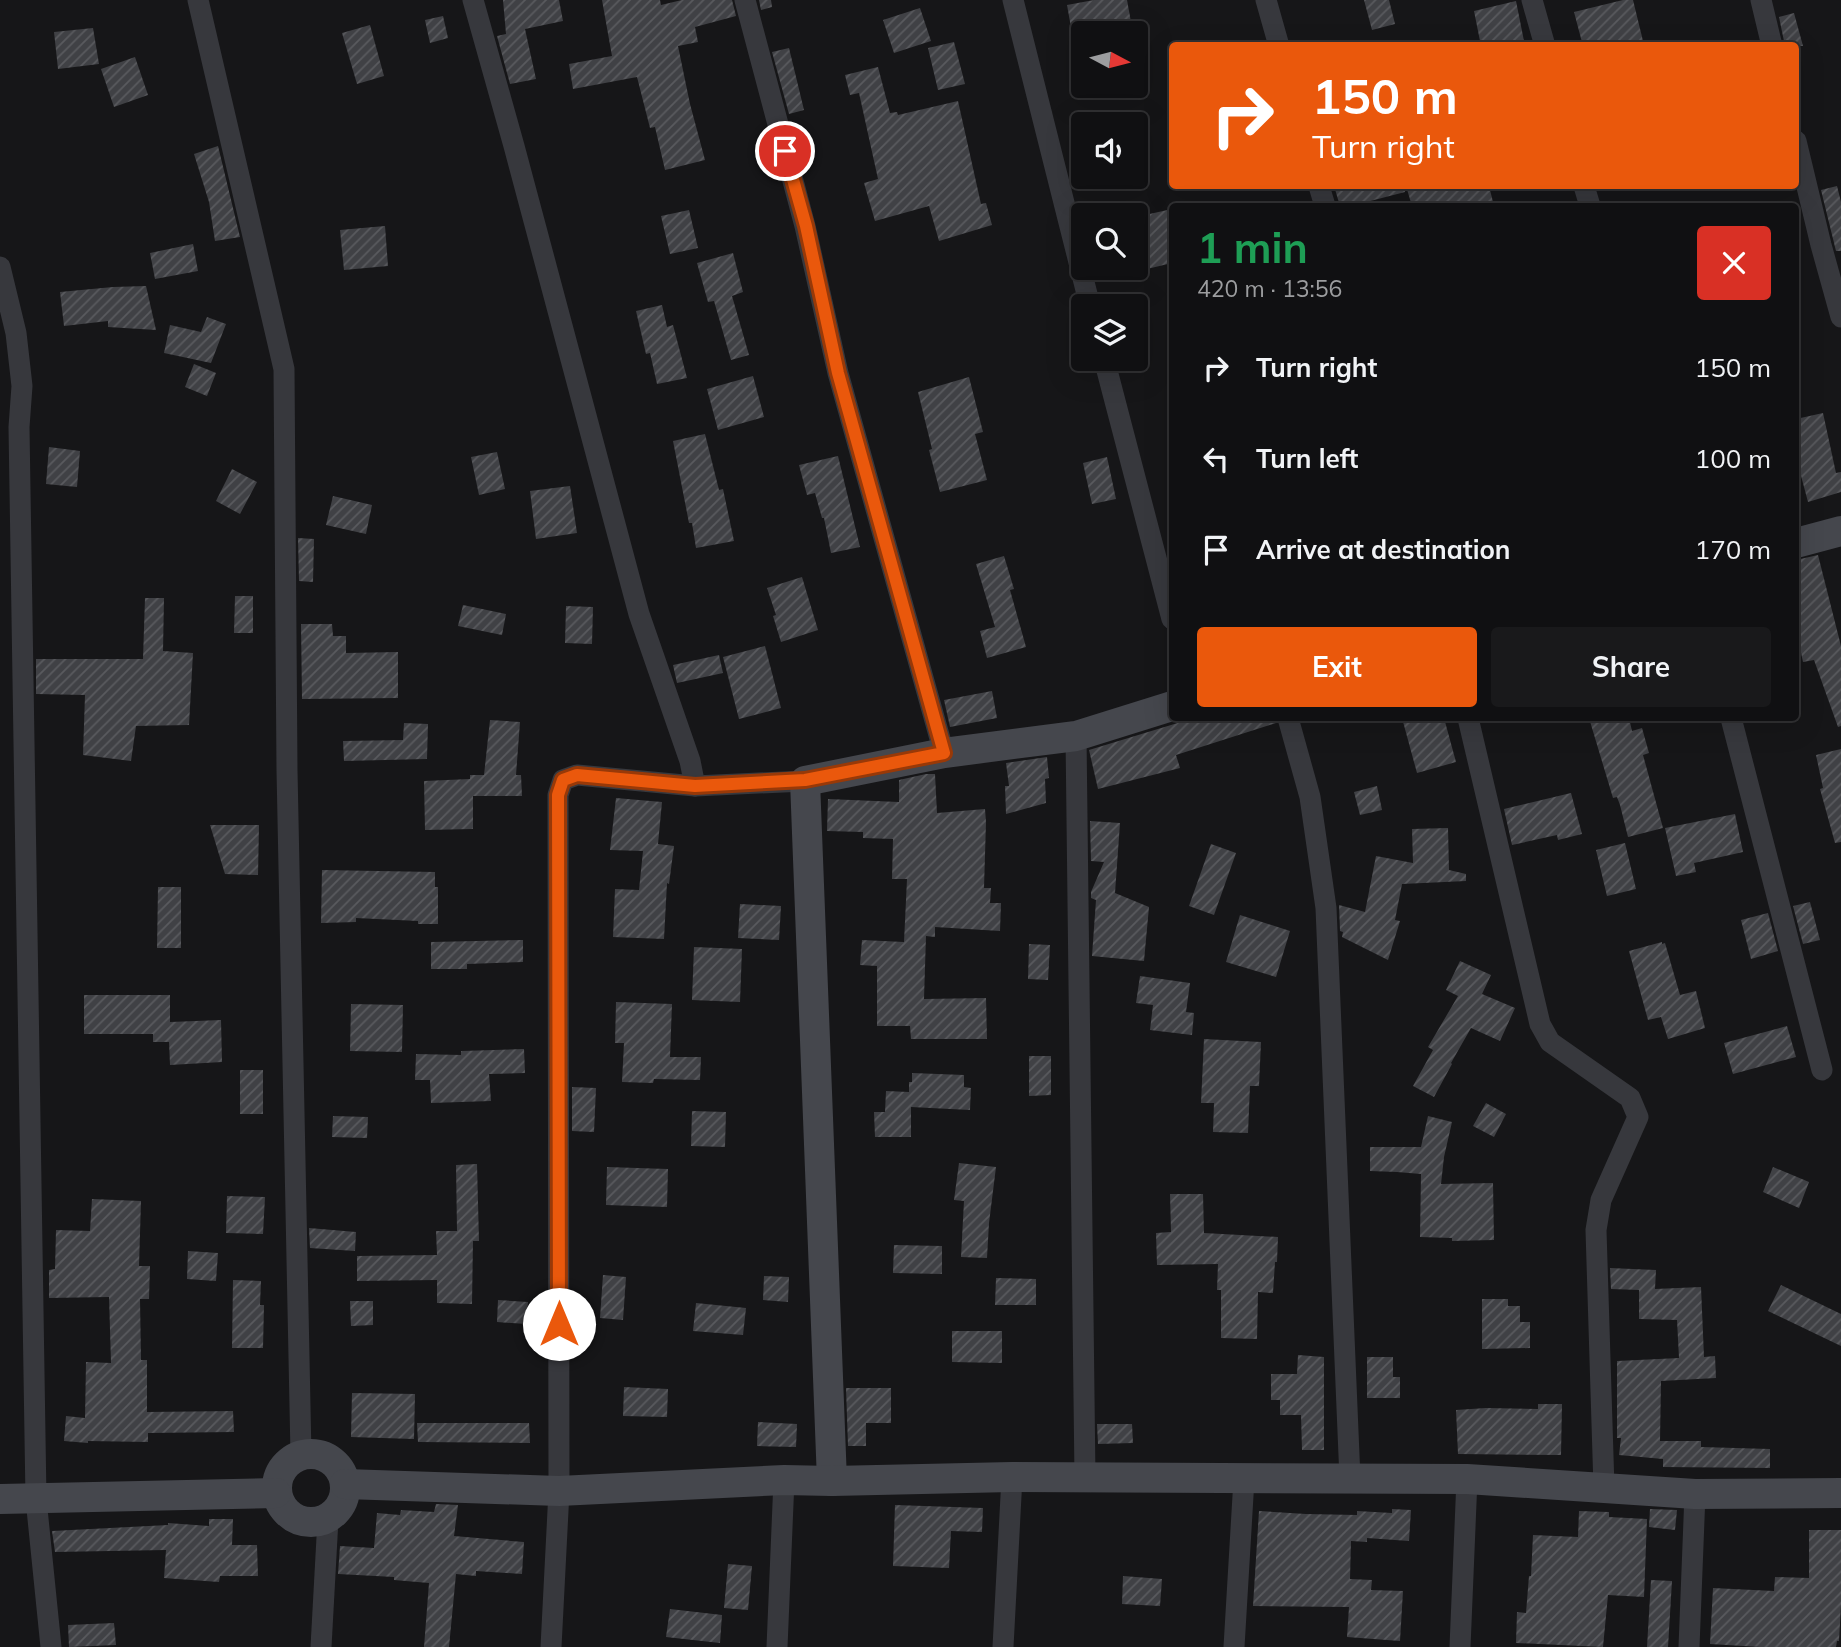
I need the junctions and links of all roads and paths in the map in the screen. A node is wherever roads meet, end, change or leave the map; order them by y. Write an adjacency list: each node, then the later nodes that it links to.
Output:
1 (198, 0): 28 (street)
2 (473, 0): 26 (street)
3 (745, 0): 24 (street)
4 (1013, 0): 13 (street)
5 (1266, 0): 8 (street)
6 (1532, 0): 9 (street)
7 (1761, 0): 10 (street)
8 (1278, 42)
9 (1544, 42)
10 (1771, 42)
11 (1799, 153): 14 (street)
12 (0, 267): 43 (street)
13 (1087, 294)
14 (1841, 317)
15 (1107, 371): 18 (street)
16 (1841, 531): 17 (main road)
17 (1799, 542)
18 (1169, 608)
19 (1169, 707): 23 (main road)
20 (1289, 721): 32 (street)
21 (1469, 721): 37 (street)
22 (1732, 721): 27 (street)
23 (1076, 736): 24 (main road); 30 (street)
24 (944, 753): 25 (main road)
25 (805, 780): 26 (street); 35 (main road)
26 (695, 786): 38 (street)
27 (1822, 1070)
28 (301, 1455): 36 (main road); 39 (main road)
29 (1012, 1477): 30 (main road); 35 (main road); 49 (street)
30 (1085, 1478): 31 (main road)
31 (1244, 1479): 32 (main road); 50 (street)
32 (1350, 1479): 33 (main road)
33 (1467, 1479): 37 (main road); 51 (street)
34 (784, 1480): 35 (main road); 38 (main road); 48 (street)
35 (832, 1481)
36 (345, 1484): 38 (main road); 44 (main road)
37 (1605, 1488): 41 (main road)
38 (559, 1491): 47 (street)
39 (276, 1493): 43 (main road); 44 (main road)
40 (1841, 1493): 41 (main road)
41 (1695, 1494): 52 (street)
42 (0, 1499): 43 (main road)
43 (36, 1499): 45 (street)
44 (328, 1519): 46 (street)
45 (51, 1647)
46 (321, 1647)
47 (551, 1647)
48 (777, 1647)
49 (1003, 1647)
50 (1234, 1647)
51 (1460, 1647)
52 (1689, 1647)

